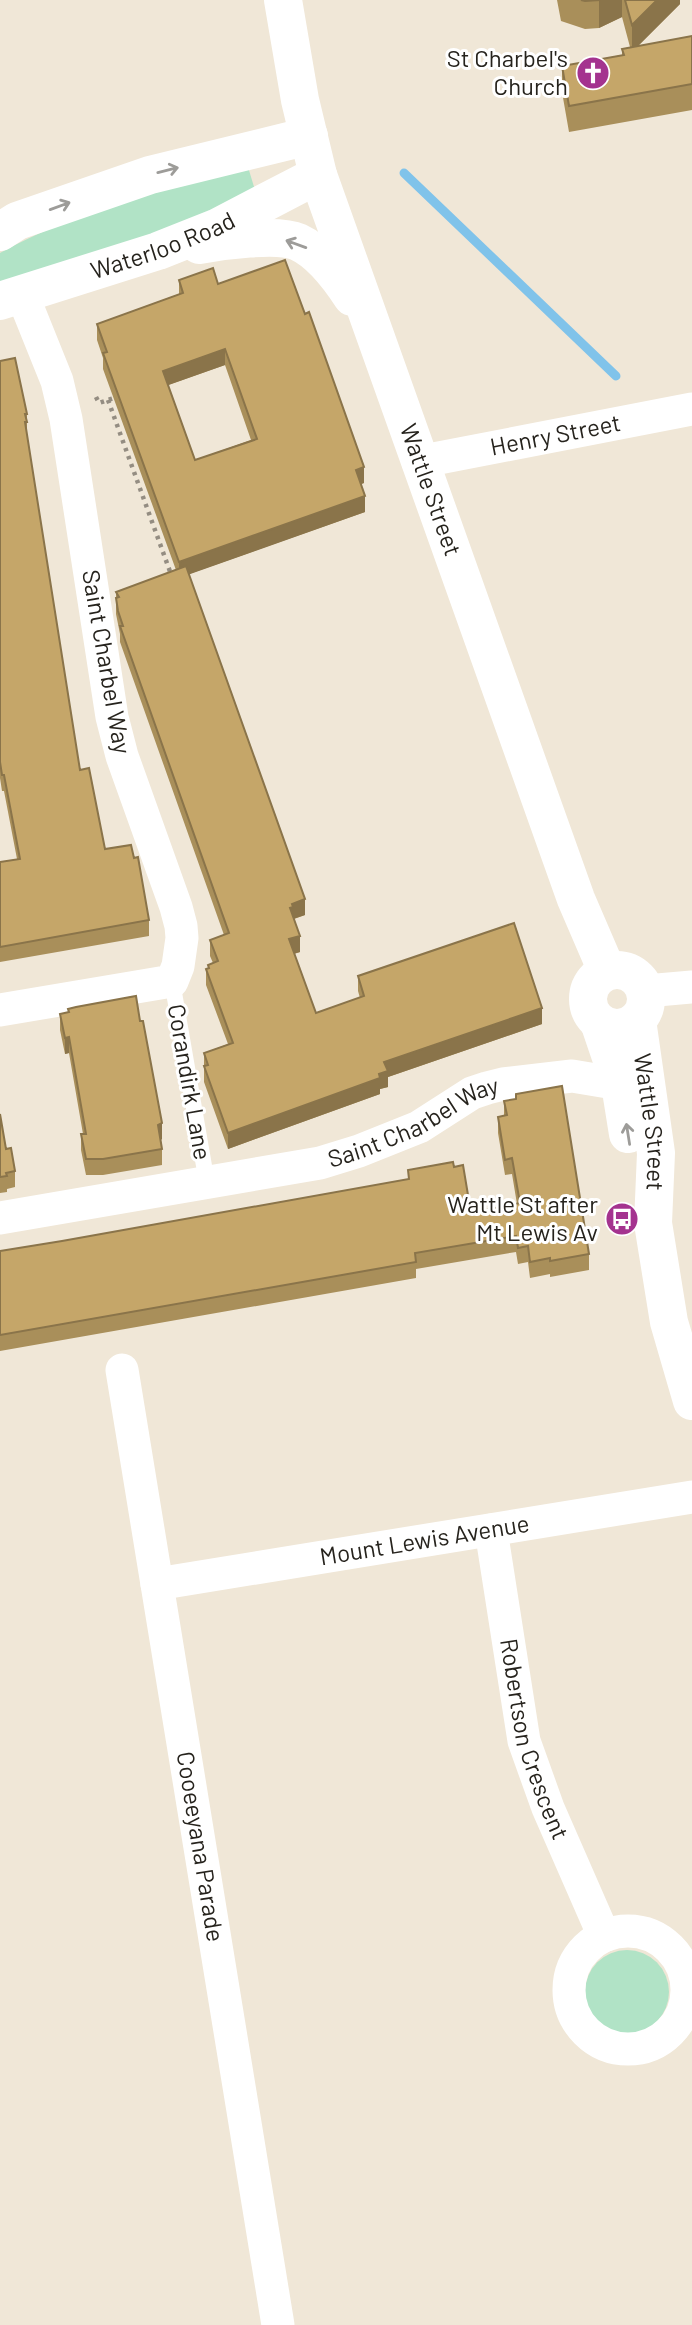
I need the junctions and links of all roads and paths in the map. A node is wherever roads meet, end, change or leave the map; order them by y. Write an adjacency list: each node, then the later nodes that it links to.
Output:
1 (283, 0): 2 (main road, Wattle Street)
2 (309, 136): 3 (main road, Wattle Street); 4 (main road, one-way to 2)
3 (318, 175): 5 (main road, Waterloo Road); 7 (main road, Wattle Street)
4 (6, 220)
5 (159, 251): 6 (main road, Waterloo Road); 7 (main road, one-way to 5)
6 (11, 298): 15 (street, Saint Charbel Way)
7 (372, 329): 12 (main road, Wattle Street)
8 (108, 400): 11 (path)
9 (121, 408): 11 (path)
10 (692, 409): 12 (street, Henry Street)
11 (112, 411): 13 (path)
12 (418, 461): 14 (main road, Wattle Street)
13 (182, 574)
14 (607, 971): 17 (main road); 19 (main road)
15 (172, 981): 18 (street); 21 (lane, Corandirk Lane)
16 (692, 987): 17 (street)
17 (641, 1006): 19 (main road); 23 (main road, Wattle Street)
18 (0, 1010)
19 (599, 1022): 20 (main road, Wattle Street)
20 (620, 1084): 21 (street, Saint Charbel Way); 23 (main road, Wattle Street, one-way to 20)
21 (207, 1183): 22 (street, Saint Charbel Way)
22 (0, 1218)
23 (653, 1223): 25 (main road, Wattle Street)
24 (122, 1370): 28 (street, Cooeeyana Parade)
25 (692, 1401)
26 (692, 1497): 27 (street, Mount Lewis Avenue)
27 (491, 1530): 28 (street, Mount Lewis Avenue); 29 (street, Robertson Crescent)
28 (157, 1584): 31 (street, Cooeeyana Parade)
29 (604, 1936): 30 (street); 30 (street)
30 (689, 1999)
31 (278, 2325)

